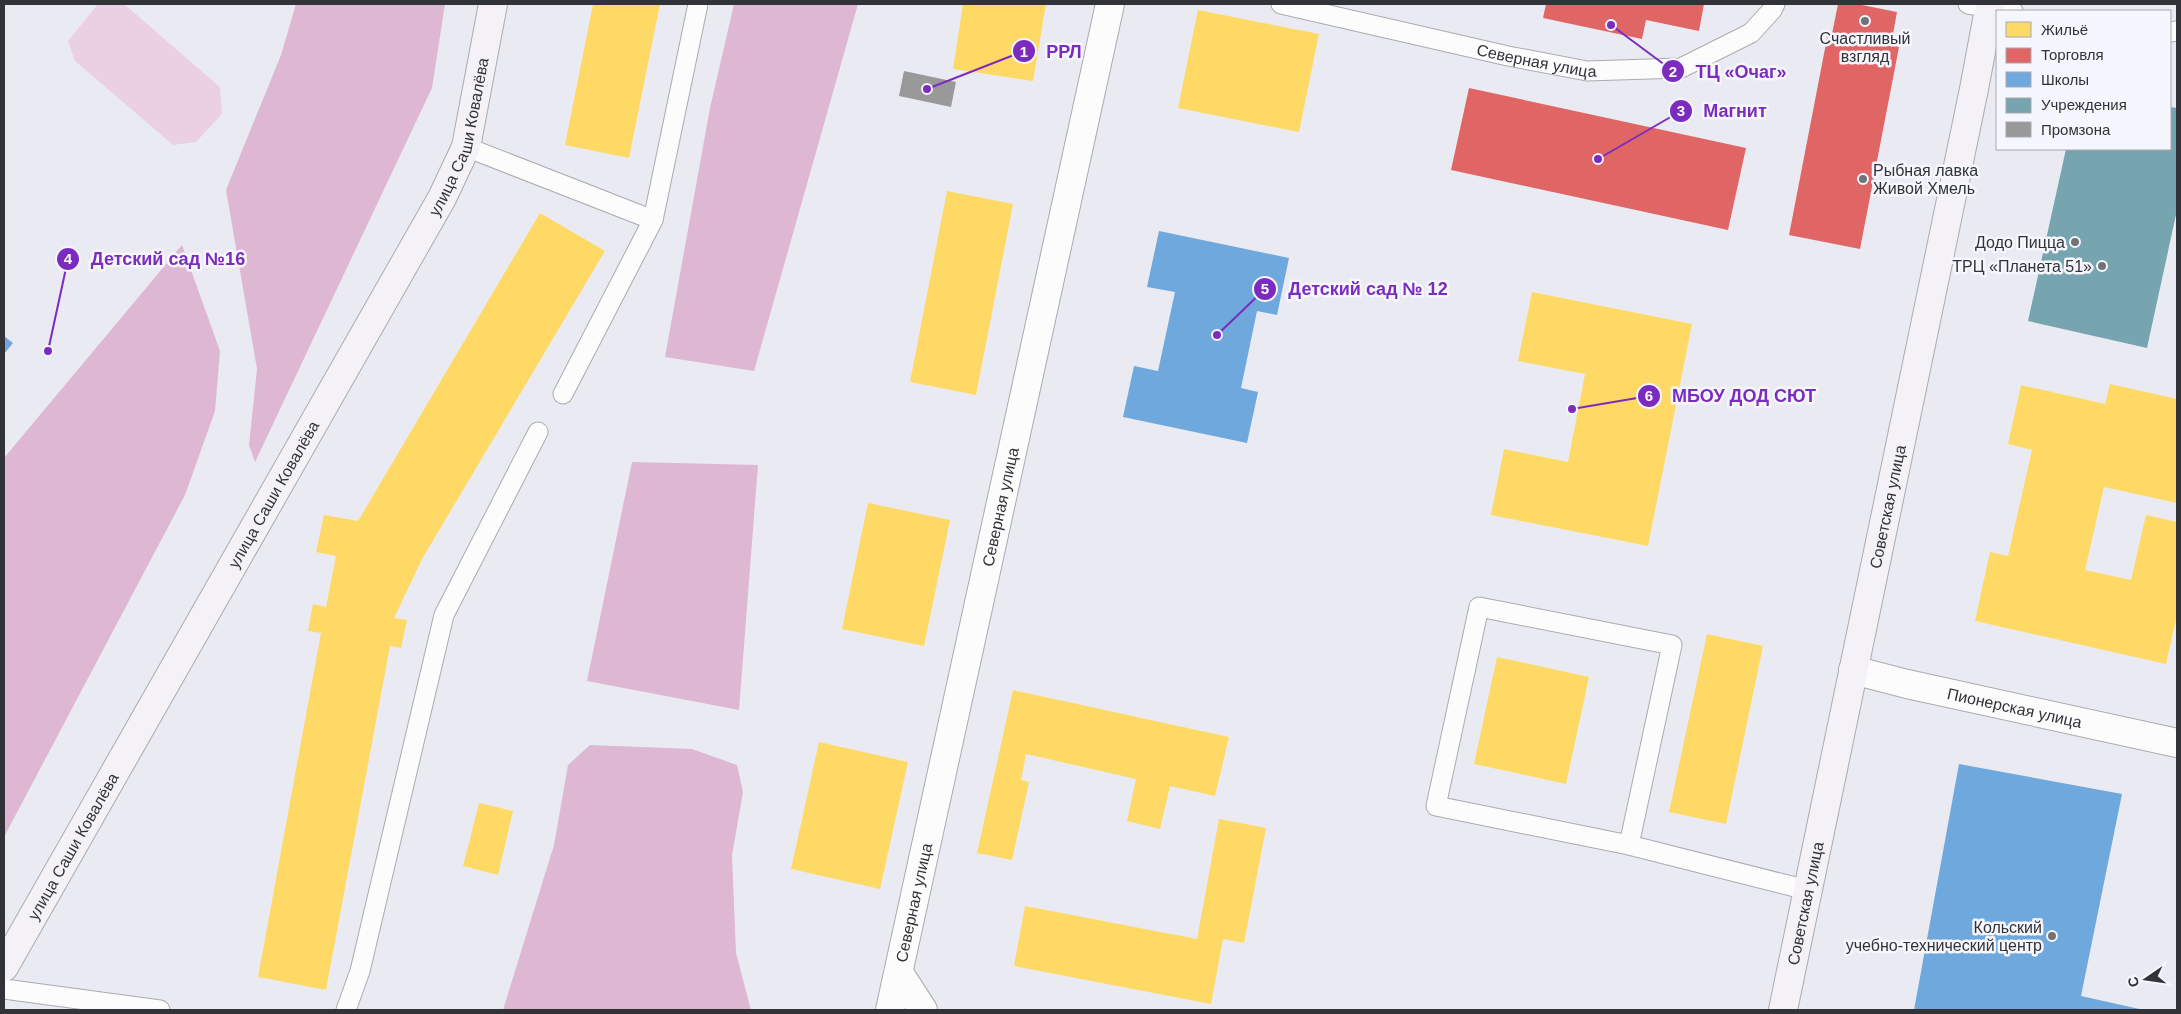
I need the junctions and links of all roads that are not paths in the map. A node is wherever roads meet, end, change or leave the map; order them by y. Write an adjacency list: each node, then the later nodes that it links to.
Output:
1 (493, 4): 8 (street, улица Саши Ковалёва)
2 (698, 4): 9 (lane)
3 (1110, 4): 17 (street, Северная улица)
4 (1281, 4): 7 (lane, Северная улица)
5 (1775, 4): 7 (lane, Северная улица)
6 (1990, 6): 12 (street, Советская улица)
7 (1315, 7)
8 (466, 146): 9 (lane); 16 (street, улица Саши Ковалёва)
9 (653, 220): 10 (lane)
10 (563, 394)
11 (538, 432): 20 (lane)
12 (1853, 670): 13 (street, Пионерская улица); 15 (street, Советская улица)
13 (2177, 743)
14 (1629, 846): 14 (lane); 15 (lane)
15 (1807, 890): 23 (street, Советская улица)
16 (4, 967)
17 (898, 973): 21 (street, Северная улица); 22 (street)
18 (4, 989): 19 (lane)
19 (160, 1010)
20 (346, 1010)
21 (890, 1010)
22 (923, 1010)
23 (1782, 1010)

